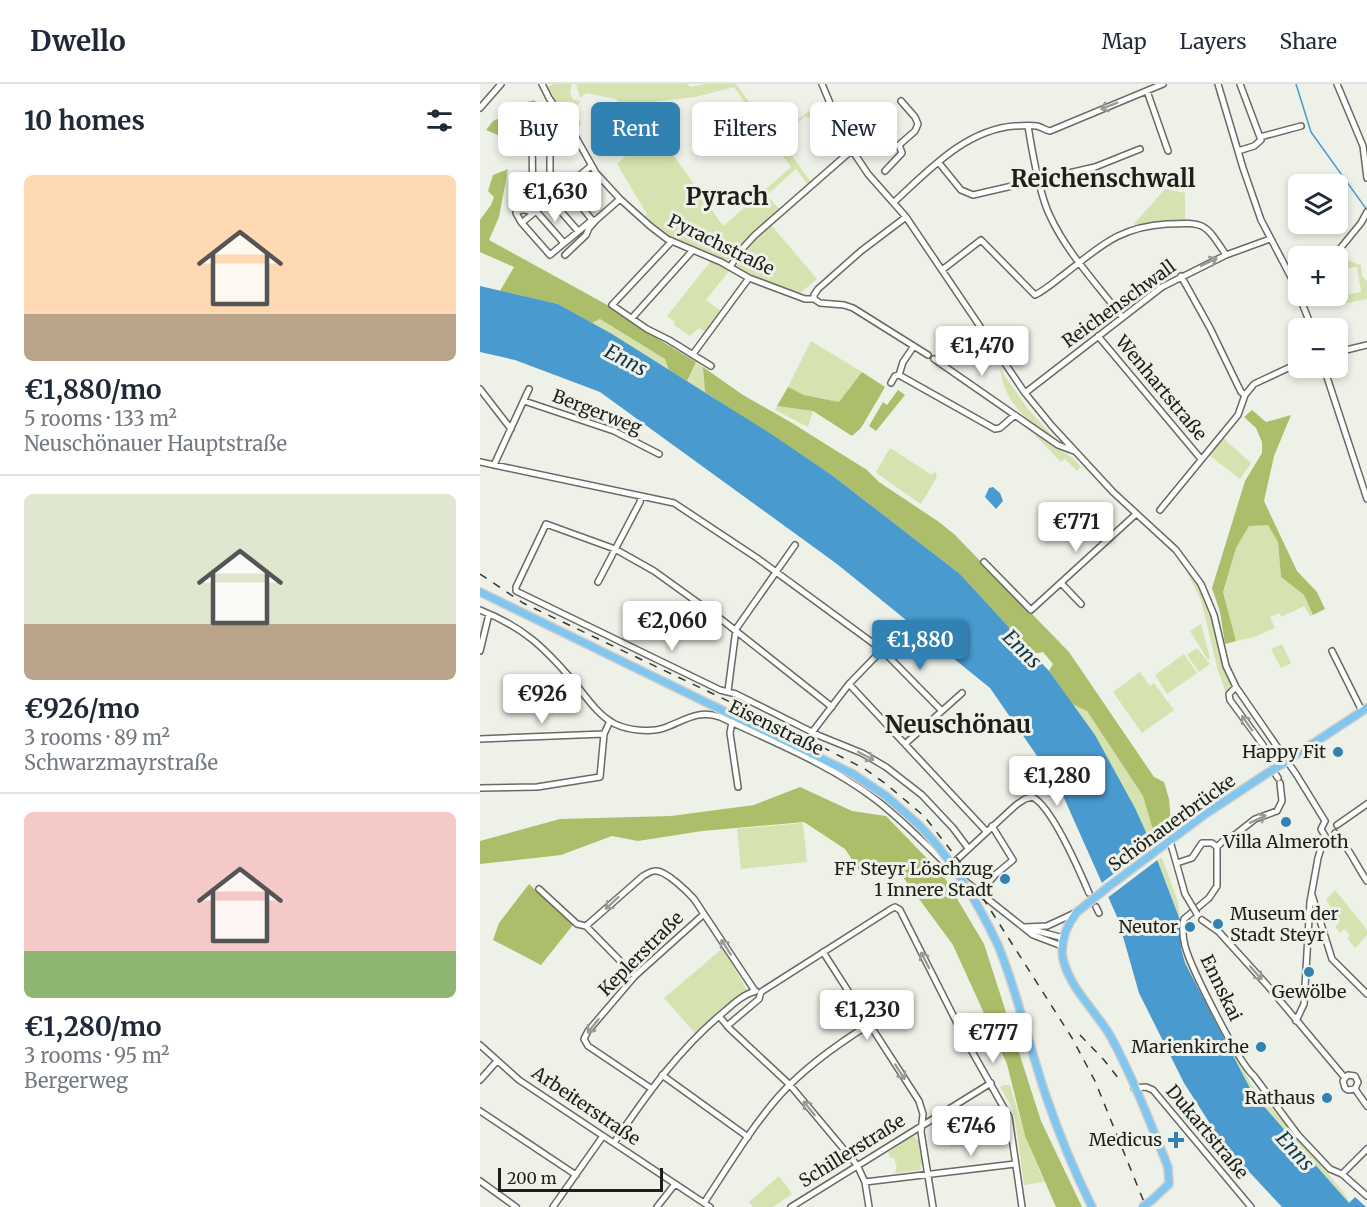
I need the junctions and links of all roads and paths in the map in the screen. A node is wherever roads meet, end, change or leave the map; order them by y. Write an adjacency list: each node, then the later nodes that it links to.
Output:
1 (501, 84): 12 (street)
2 (542, 84): 10 (street, Pyrachstraße)
3 (822, 84): 11 (street)
4 (1163, 84): 8 (street)
5 (1218, 84): 20 (street)
6 (1240, 84): 15 (street)
7 (1336, 84): 17 (street)
8 (1147, 91): 13 (street, one-way to 13); 19 (street)
9 (901, 101): 27 (street)
10 (552, 102)
11 (829, 102)
12 (480, 108)
13 (1028, 126): 25 (street); 29 (street)
14 (1300, 126): 15 (street)
15 (1260, 137): 20 (street)
16 (579, 143): 26 (street, Pyrachstraße)
17 (1365, 147): 28 (street)
18 (1140, 149): 29 (street)
19 (1168, 151)
20 (1238, 151): 40 (street)
21 (533, 156): 34 (street)
22 (550, 156): 31 (street)
23 (845, 156): 48 (street)
24 (856, 156): 33 (street)
25 (939, 163): 29 (street); 33 (street)
26 (591, 166): 30 (street); 32 (street, Pyrachstraße)
27 (885, 171)
28 (1367, 178)
29 (1040, 179): 47 (street)
30 (565, 186): 31 (street); 37 (street)
31 (552, 198): 34 (street); 39 (street)
32 (620, 199): 37 (street); 41 (street, Pyrachstraße)
33 (894, 202): 36 (street)
34 (534, 212): 38 (street); 38 (street); 42 (street)
35 (1366, 213): 43 (street)
36 (906, 217): 50 (street); 53 (street)
37 (594, 220): 39 (street); 45 (street)
38 (521, 222): 42 (street)
39 (578, 231): 42 (street)
40 (1270, 239): 46 (street, Reichenschwall); 49 (street)
41 (672, 241): 44 (street, Pyrachstraße); 55 (street)
42 (564, 243)
43 (1341, 246)
44 (693, 250): 48 (street, Pyrachstraße); 55 (street)
45 (566, 255)
46 (1226, 255): 47 (street); 51 (street, Reichenschwall, one-way to 46)
47 (1080, 263): 50 (street); 54 (street)
48 (730, 267): 52 (street, Pyrachstraße)
49 (1288, 267)
50 (942, 270): 70 (street)
51 (1181, 276): 54 (street, Reichenschwall); 71 (street)
52 (749, 278): 53 (street, Pyrachstraße); 60 (street)
53 (814, 299): 58 (street, Pyrachstraße)
54 (1122, 317): 56 (street, Reichenschwall)
55 (632, 318): 60 (street)
56 (1098, 336): 70 (street, Reichenschwall); 77 (street, Wenhartstraße)
57 (1367, 345): 59 (street)
58 (914, 346): 61 (street, Pyrachstraße); 65 (street)
59 (1348, 350)
60 (693, 354): 63 (street)
61 (928, 355)
62 (934, 359): 73 (street)
63 (711, 366)
64 (1288, 368): 71 (street)
65 (899, 375): 67 (street); 73 (street)
66 (1327, 378): 81 (street)
67 (891, 383)
68 (480, 389): 74 (street)
69 (529, 389): 72 (street, Bergerweg)
70 (1025, 393): 75 (street)
71 (1245, 396): 77 (street)
72 (524, 401): 74 (street, Bergerweg); 76 (street, Bergerweg)
73 (1015, 416): 75 (street)
74 (511, 429): 79 (street, Bergerweg)
75 (1076, 452): 83 (street)
76 (659, 454)
77 (1201, 459): 82 (street)
78 (480, 462): 79 (street)
79 (494, 465): 80 (street)
80 (641, 496): 85 (street); 87 (street)
81 (1367, 499)
82 (1160, 510)
83 (1136, 514): 89 (street); 99 (street)
84 (795, 545): 87 (street)
85 (615, 549): 88 (street); 94 (street); 100 (street)
86 (984, 562): 89 (street)
87 (776, 573): 94 (street); 95 (street)
88 (598, 582)
89 (1061, 583): 91 (street)
90 (480, 592): 173 (main road, Eisenstraße, bridge)
91 (1081, 604)
92 (480, 610): 93 (street)
93 (489, 614): 96 (street); 105 (street)
94 (736, 632): 100 (street); 102 (street)
95 (882, 650): 98 (street); 103 (street)
96 (480, 651)
97 (1332, 651): 104 (street)
98 (849, 684): 102 (street); 110 (street)
99 (1236, 687): 111 (street, one-way to 99); 112 (street)
100 (728, 691): 107 (street)
101 (962, 693): 103 (street)
102 (832, 707): 107 (street)
103 (941, 710): 110 (street)
104 (1364, 710): 112 (main road, Schönauerbrücke)
105 (610, 722): 106 (street, Eisenstraße); 108 (street)
106 (732, 722): 114 (street); 127 (street, Eisenstraße)
107 (813, 731): 125 (street, one-way to 125)
108 (604, 734): 109 (street); 115 (street)
109 (480, 739)
110 (905, 744): 120 (street)
111 (1270, 761)
112 (1284, 762): 117 (street); 123 (main road, Schönauerbrücke, bridge)
113 (1278, 779): 124 (street, one-way to 113)
114 (738, 787)
115 (480, 788)
116 (1367, 804): 118 (street)
117 (1324, 821): 118 (street); 122 (street)
118 (1337, 825): 121 (street)
119 (992, 826): 120 (street); 130 (street); 132 (street)
120 (986, 831): 125 (street)
121 (1335, 833): 122 (street); 128 (street)
122 (1325, 836): 131 (street)
123 (1170, 841): 126 (street); 133 (main road, Schönauerbrücke, bridge)
124 (1217, 847): 126 (street); 168 (street, Ennskai)
125 (968, 848): 127 (street)
126 (1177, 863): 135 (street, bridge)
127 (949, 867): 132 (street, Eisenstraße)
128 (1367, 881)
129 (539, 889): 137 (street)
130 (1089, 893)
131 (1311, 893): 143 (street); 145 (street)
132 (979, 894): 138 (street, Eisenstraße)
133 (1077, 912): 138 (street); 139 (main road)
134 (704, 914): 137 (street, one-way to 137); 141 (street, Keplerstraße); 142 (street, one-way to 134)
135 (1197, 914)
136 (1202, 920): 145 (street, one-way to 145)
137 (586, 926): 141 (street)
138 (1023, 927): 139 (street, Eisenstraße)
139 (1063, 942): 155 (main road, Dukartstraße)
140 (823, 952): 142 (street); 146 (street); 153 (street, one-way to 140)
141 (635, 976): 156 (street, Keplerstraße, one-way to 156)
142 (758, 991): 144 (street); 147 (street)
143 (1367, 994)
144 (719, 1016): 147 (street); 150 (street)
145 (1296, 1021): 151 (street)
146 (870, 1024): 154 (street); 160 (street, one-way to 160)
147 (728, 1026): 154 (street)
148 (480, 1045): 149 (street, Arbeiterstraße)
149 (497, 1061): 152 (street); 161 (street, Arbeiterstraße)
150 (662, 1075): 156 (street); 162 (street)
151 (1345, 1078): 157 (street); 157 (street)
152 (480, 1080)
153 (991, 1083): 160 (street, Schillerstraße); 165 (street)
154 (790, 1085): 162 (street); 166 (street, one-way to 154)
155 (1134, 1088): 185 (main road, Dukartstraße, bridge); 186 (street, Dukartstraße)
156 (652, 1089): 163 (street)
157 (1356, 1089): 158 (street)
158 (1367, 1106)
159 (480, 1111): 169 (street)
160 (922, 1125): 166 (street, Schillerstraße); 167 (street)
161 (603, 1136): 163 (street, Arbeiterstraße); 169 (street)
162 (748, 1137): 175 (street)
163 (614, 1143): 172 (street, Arbeiterstraße)
164 (1367, 1149): 168 (street)
165 (1016, 1164): 167 (street); 182 (street)
166 (857, 1165): 171 (street); 179 (street, Schillerstraße)
167 (928, 1174): 171 (street); 181 (street)
168 (1341, 1174): 174 (street, Ennskai)
169 (576, 1175): 177 (street)
170 (480, 1181): 176 (street)
171 (865, 1182): 180 (street)
172 (675, 1184): 175 (street, Arbeiterstraße); 178 (street)
173 (1087, 1196): 183 (main road, Eisenstraße); 184 (main road)
174 (1367, 1196)
175 (707, 1205)
176 (516, 1207)
177 (553, 1207)
178 (657, 1207)
179 (790, 1207)
180 (869, 1207)
181 (933, 1207)
182 (1022, 1207)
183 (1092, 1207)
184 (1097, 1207)
185 (1142, 1207)
186 (1251, 1207)

